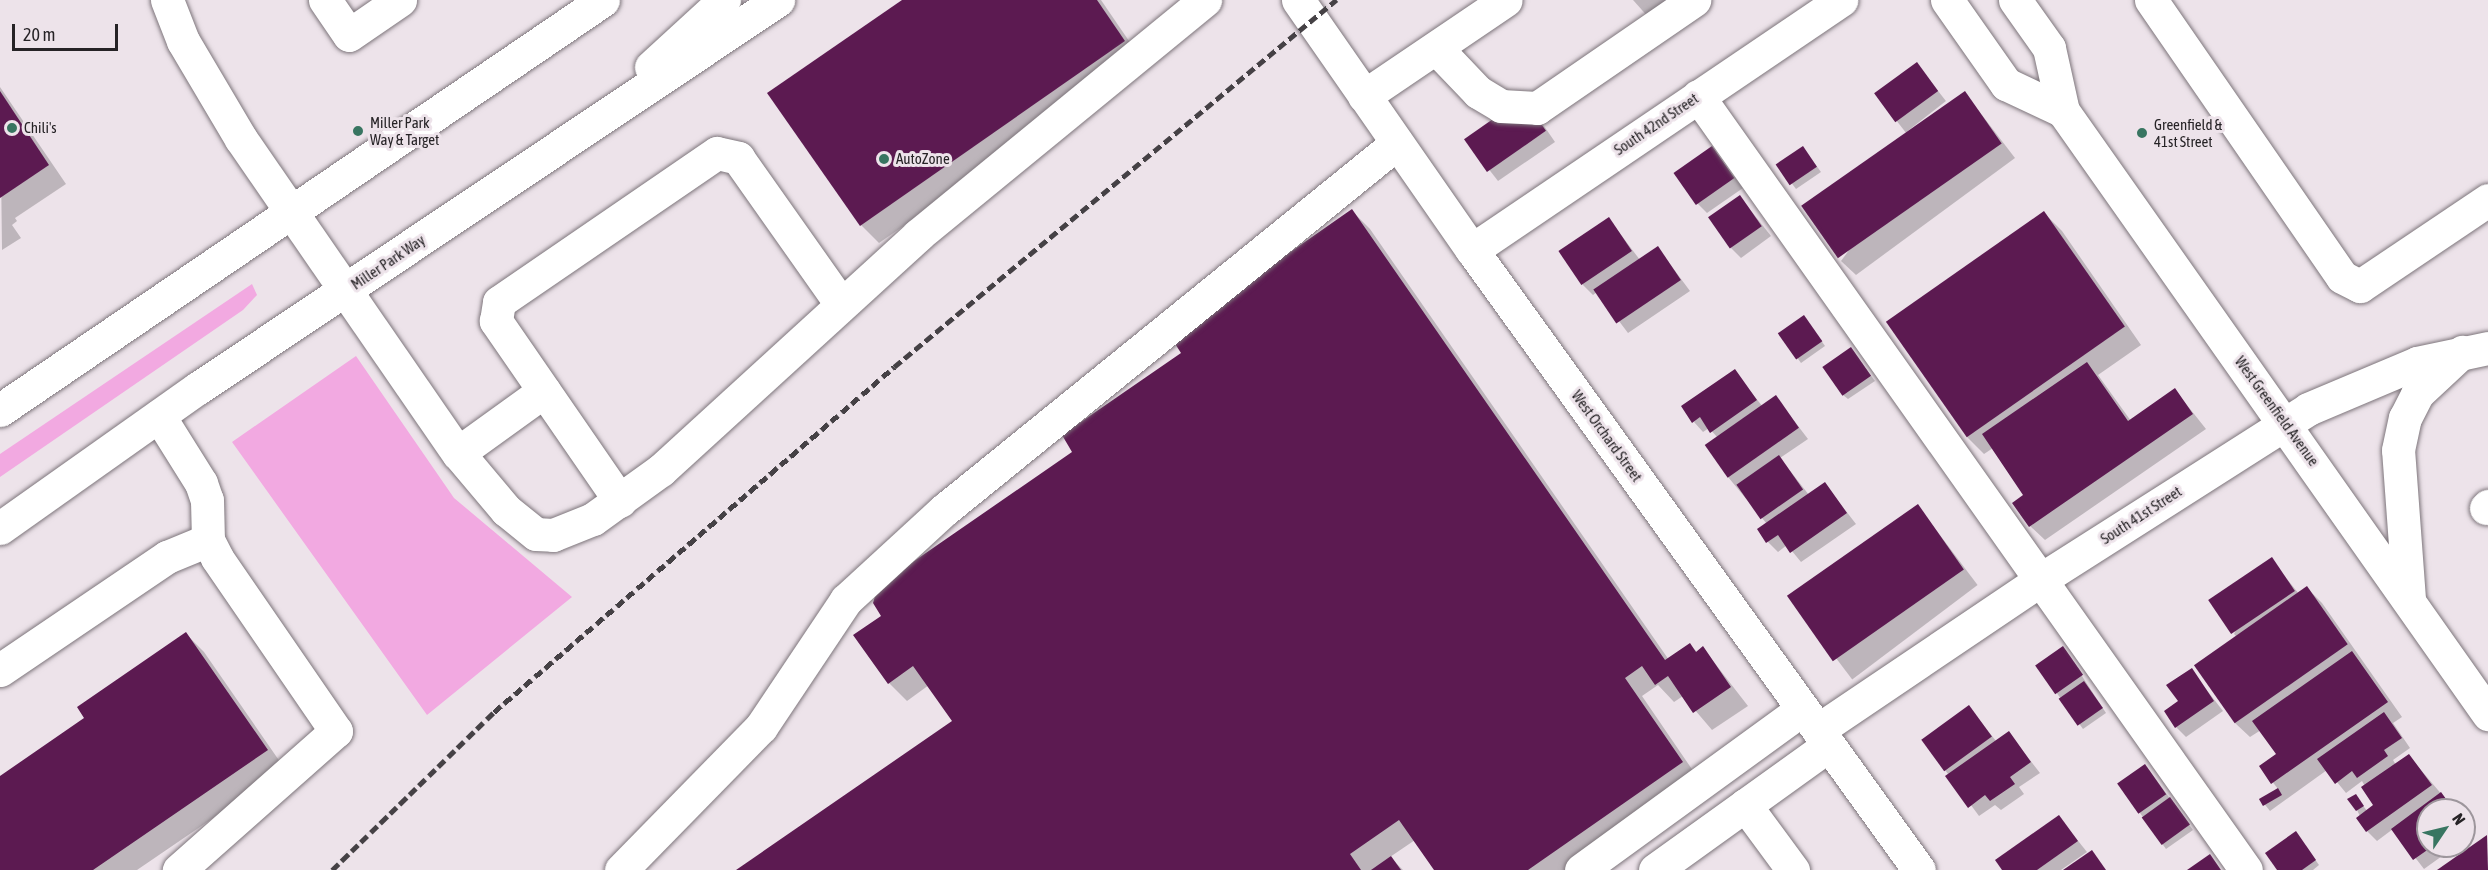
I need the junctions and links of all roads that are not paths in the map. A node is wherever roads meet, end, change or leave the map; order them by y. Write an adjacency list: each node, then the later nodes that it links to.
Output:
1 (167, 0): 22 (main road)
2 (325, 0): 3 (main road)
3 (400, 0)
4 (603, 0): 22 (main road)
5 (723, 0): 19 (main road)
6 (778, 0): 19 (main road, Miller Park Way)
7 (1205, 0): 25 (main road)
8 (1298, 0): 16 (main road, West Orchard Street)
9 (1506, 0): 15 (main road)
10 (1694, 0): 15 (main road)
11 (1841, 0): 17 (main road, South 42nd Street)
12 (1947, 0): 18 (main road, West Greenfield Avenue)
13 (2015, 0): 18 (main road, West Greenfield Avenue)
14 (2151, 0): 21 (main road)
15 (1436, 48): 16 (main road)
16 (1364, 96): 20 (main road, West Orchard Street)
17 (1698, 96): 23 (main road, South 42nd Street); 35 (main road)
18 (2063, 111): 30 (main road, West Greenfield Avenue)
19 (597, 121): 24 (main road, Miller Park Way)
20 (1397, 143): 23 (main road, West Orchard Street); 42 (main road)
21 (2488, 200)
22 (290, 213): 24 (main road); 28 (main road)
23 (1472, 250): 39 (main road, West Orchard Street)
24 (345, 290): 29 (main road, Miller Park Way); 31 (main road)
25 (841, 304): 27 (main road); 32 (main road)
26 (2475, 350): 30 (main road, South 41st Street); 36 (main road)
27 (544, 391): 31 (main road); 32 (main road)
28 (0, 410)
29 (159, 416): 33 (main road, Miller Park Way); 34 (main road)
30 (2286, 423): 35 (main road, South 41st Street); 36 (main road, West Greenfield Avenue)
31 (458, 453): 32 (main road)
32 (620, 501)
33 (0, 528)
34 (208, 540): 37 (main road); 41 (main road)
35 (2040, 580): 39 (main road, South 41st Street); 47 (main road)
36 (2409, 601): 38 (main road, West Greenfield Avenue)
37 (0, 670)
38 (2488, 714)
39 (1817, 728): 40 (main road); 43 (main road); 46 (main road, West Orchard Street)
40 (1745, 805): 44 (main road); 45 (main road)
41 (179, 870)
42 (621, 870)
43 (1581, 870)
44 (1655, 870)
45 (1793, 870)
46 (1919, 870)
47 (2246, 870)

